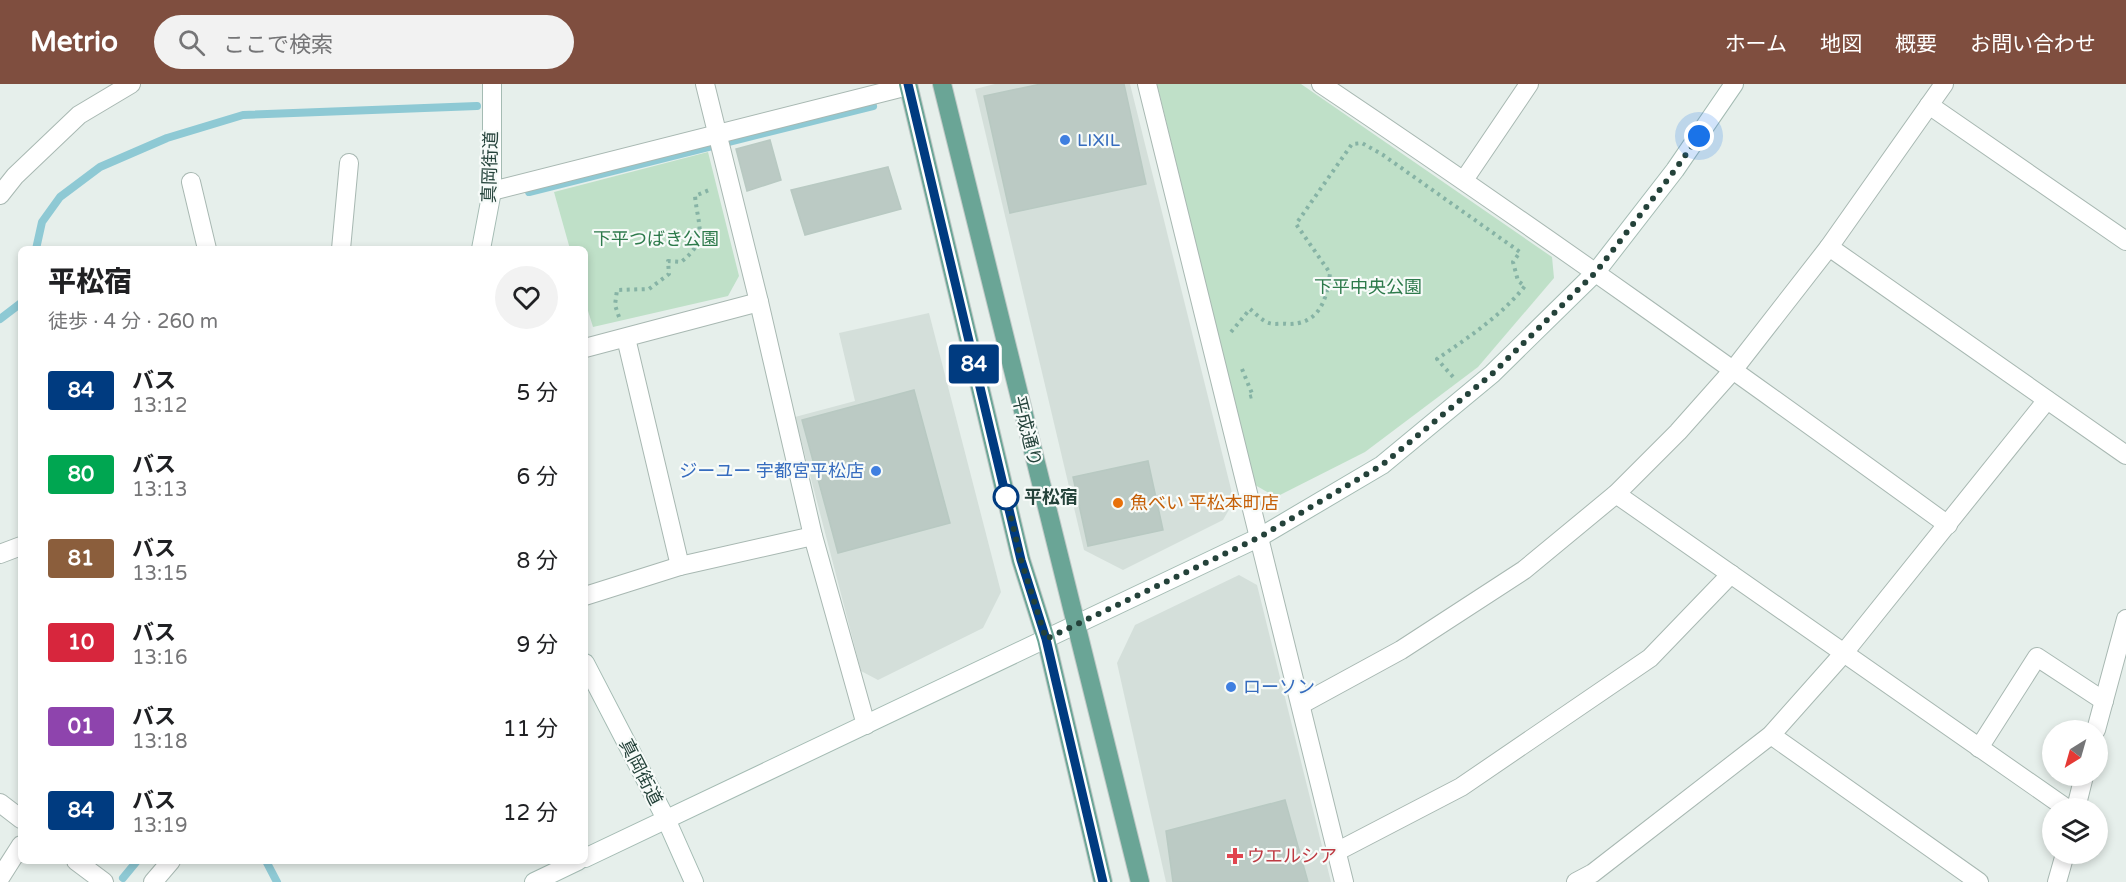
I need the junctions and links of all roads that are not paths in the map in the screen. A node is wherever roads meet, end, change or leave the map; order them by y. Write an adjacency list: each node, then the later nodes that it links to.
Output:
1 (131, 84): 17 (street)
2 (492, 84): 16 (street, 真岡街道)
3 (705, 84): 12 (street)
4 (942, 84): 40 (main road, 平成通り)
5 (1147, 84): 33 (street)
6 (1321, 84): 14 (street)
7 (1529, 84): 14 (street)
8 (1734, 84): 23 (street)
9 (1944, 84): 11 (street)
10 (908, 85): 12 (street); 41 (main road, 平成通り)
11 (1929, 105): 18 (street); 22 (street)
12 (718, 134): 16 (street); 24 (street)
13 (349, 163): 20 (street)
14 (1464, 180): 23 (street)
15 (191, 182): 19 (street)
16 (492, 191): 21 (street, 真岡街道)
17 (0, 195)
18 (2126, 241)
19 (206, 246)
20 (341, 246)
21 (482, 246)
22 (1828, 248): 27 (street); 28 (street)
23 (1596, 272): 27 (street); 33 (street)
24 (759, 302): 25 (street); 32 (street)
25 (627, 340): 26 (street); 36 (street)
26 (588, 347)
27 (1734, 369): 30 (street); 31 (street)
28 (2047, 400): 29 (street); 31 (street)
29 (2126, 455)
30 (1616, 494): 37 (street); 45 (street)
31 (1948, 525): 42 (street)
32 (813, 536): 36 (street); 47 (street)
33 (1260, 537): 40 (street); 45 (street)
34 (18, 547): 35 (street)
35 (0, 554)
36 (680, 566): 38 (street)
37 (1731, 574): 42 (street); 55 (street)
38 (588, 595)
39 (2126, 619): 44 (street)
40 (1076, 625): 41 (street); 68 (main road, 平成通り)
41 (1046, 639): 47 (street); 67 (main road, 平成通り)
42 (1843, 654): 48 (street); 49 (street)
43 (588, 669): 53 (street, 真岡街道)
44 (2104, 701): 46 (street); 49 (street)
45 (1302, 704): 55 (street)
46 (2099, 720)
47 (866, 725): 53 (street)
48 (1771, 735): 61 (street); 71 (street)
49 (1979, 748): 50 (street)
50 (2052, 798)
51 (0, 803): 52 (street)
52 (18, 817)
53 (666, 819): 56 (street); 66 (street, 真岡街道)
54 (18, 850): 62 (street)
55 (1338, 851): 69 (street)
56 (588, 857)
57 (80, 864): 63 (street)
58 (168, 864): 64 (street)
59 (572, 864): 65 (street)
60 (2062, 864): 72 (street)
61 (1599, 877): 70 (street)
62 (0, 878)
63 (104, 882)
64 (153, 882)
65 (534, 882)
66 (694, 882)
67 (1103, 882)
68 (1140, 882)
69 (1344, 882)
70 (1576, 882)
71 (1979, 882)
72 (2057, 882)

